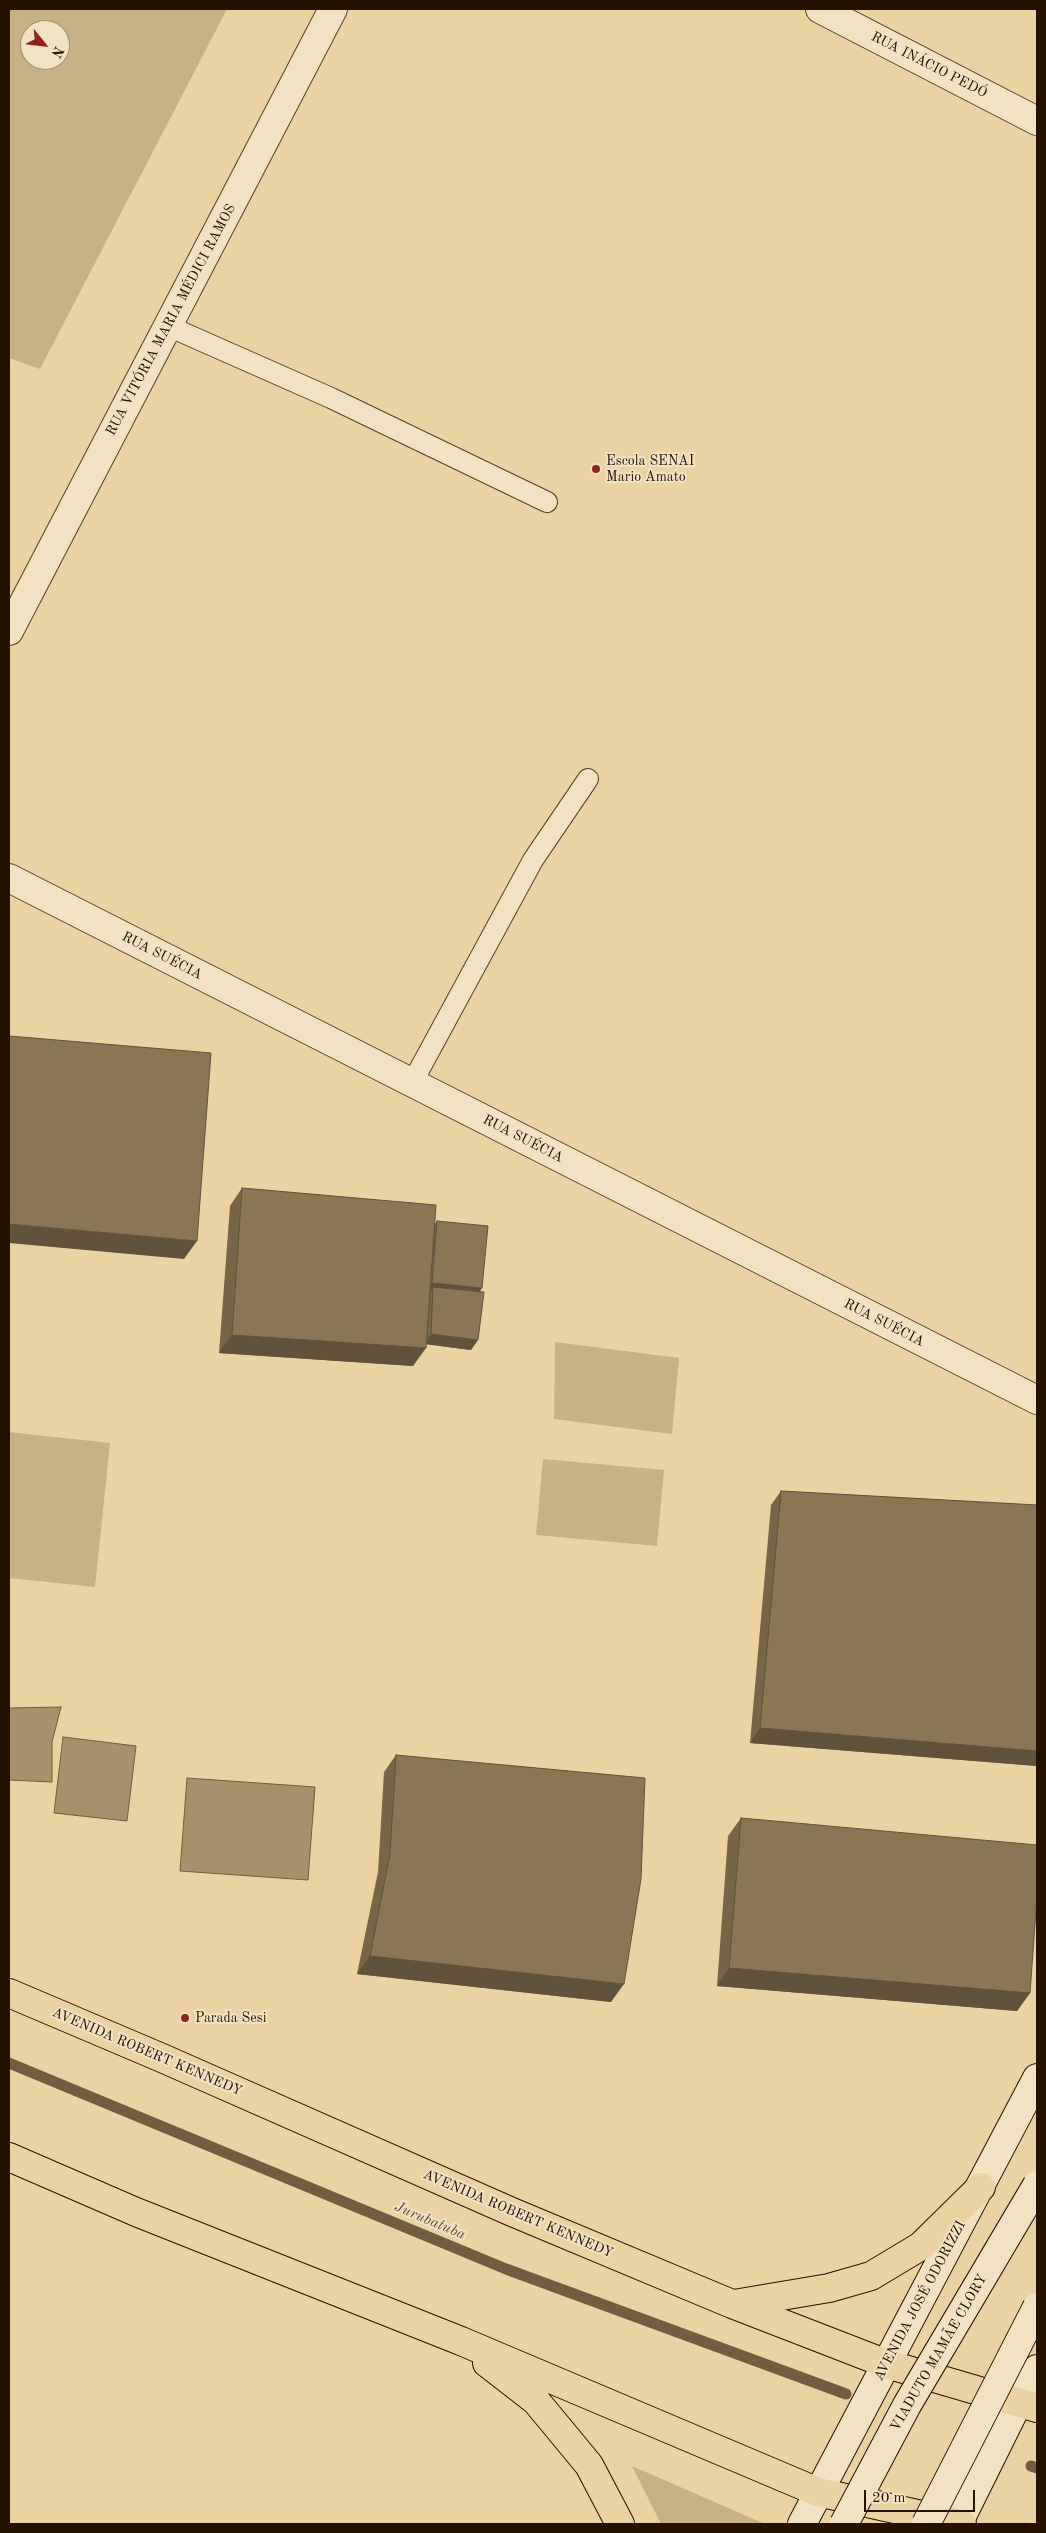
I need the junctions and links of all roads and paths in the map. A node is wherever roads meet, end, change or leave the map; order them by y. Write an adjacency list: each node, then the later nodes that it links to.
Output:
1 (333, 9): 4 (street, RUA VITÓRIA MARIA MÉDICI RAMOS)
2 (820, 9): 3 (street, RUA INÁCIO PEDÓ)
3 (1037, 121)
4 (168, 326): 5 (lane); 6 (street, RUA VITÓRIA MARIA MÉDICI RAMOS)
5 (547, 502)
6 (9, 631)
7 (588, 779): 9 (lane)
8 (9, 878): 9 (street, RUA SUÉCIA)
9 (412, 1083): 10 (street, RUA SUÉCIA)
10 (1037, 1400)
11 (9, 1993): 16 (main road, AVENIDA ROBERT KENNEDY)
12 (1037, 2078): 15 (street, AVENIDA JOSÉ ODORIZZI)
13 (9, 2157): 18 (main road)
14 (1037, 2185): 25 (street, VIADUTO MAMÃE CLORY, bridge)
15 (981, 2187): 16 (main road); 19 (street, AVENIDA JOSÉ ODORIZZI)
16 (732, 2304): 19 (main road, AVENIDA ROBERT KENNEDY)
17 (1037, 2307): 26 (street, bridge)
18 (461, 2341): 22 (main road); 23 (main road)
19 (887, 2364): 21 (main road, AVENIDA ROBERT KENNEDY); 22 (street, AVENIDA JOSÉ ODORIZZI)
20 (1037, 2369): 21 (street)
21 (1028, 2406): 27 (street)
22 (818, 2492): 24 (street, AVENIDA JOSÉ ODORIZZI); 27 (main road)
23 (620, 2524)
24 (802, 2524)
25 (844, 2524)
26 (926, 2524)
27 (959, 2524)

